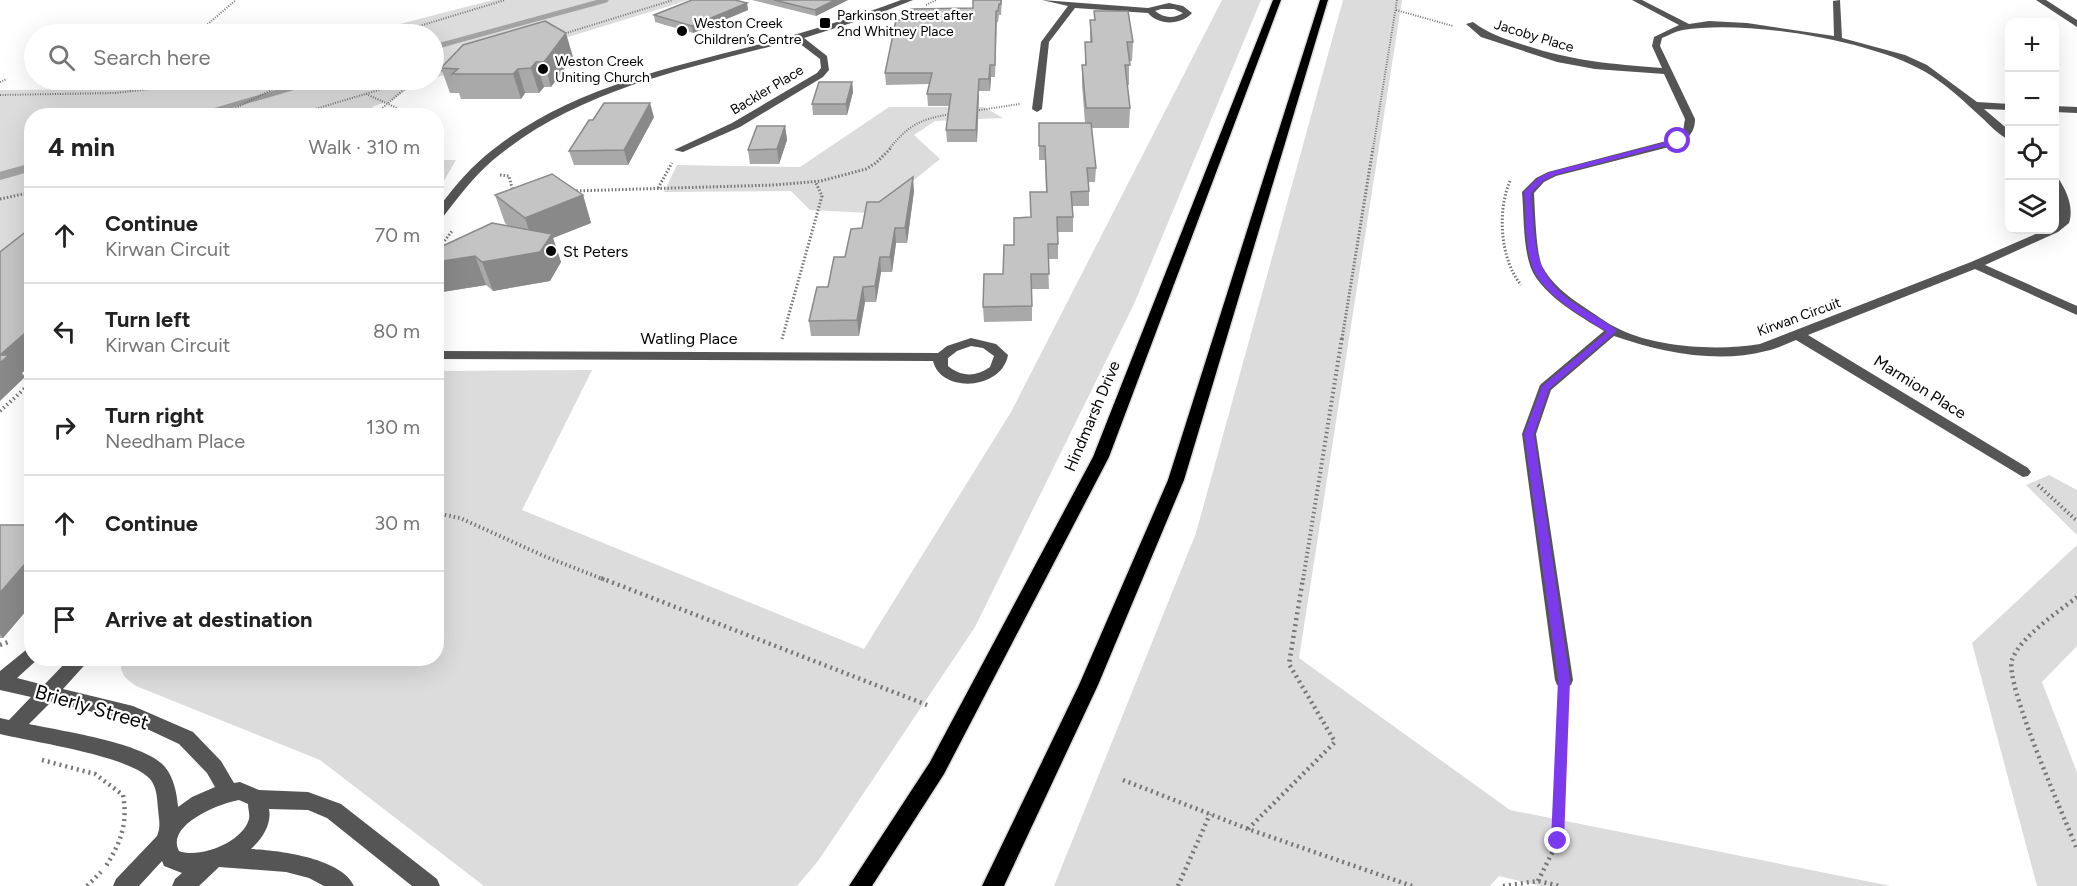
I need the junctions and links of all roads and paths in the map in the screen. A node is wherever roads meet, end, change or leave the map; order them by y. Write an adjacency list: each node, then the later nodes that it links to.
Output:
1 (236, 0): 17 (path)
2 (505, 0): 18 (path)
3 (673, 0): 22 (path)
4 (909, 0): 24 (street)
5 (1046, 0): 12 (street)
6 (1277, 0): 98 (main road, Hindmarsh Drive)
7 (1324, 0): 99 (main road)
8 (1398, 0): 13 (path)
9 (1636, 0): 21 (street)
10 (2040, 0): 15 (street)
11 (1837, 1): 25 (street)
12 (1073, 5): 14 (street); 37 (street)
13 (1396, 10): 23 (path); 88 (path)
14 (1150, 11)
15 (2058, 12): 16 (street); 20 (street)
16 (2077, 13)
17 (208, 24)
18 (426, 24)
19 (1470, 24): 23 (street, Jacoby Place)
20 (2077, 24)
21 (1686, 25): 25 (street, Kirwan Circuit); 26 (street, Kirwan Circuit)
22 (558, 35)
23 (1484, 35): 26 (street, Jacoby Place)
24 (797, 38): 49 (street, Backler Place); 59 (street)
25 (1838, 38): 38 (street, Kirwan Circuit)
26 (1666, 71): 65 (street, Kirwan Circuit)
27 (7, 79): 28 (path)
28 (0, 82)
29 (146, 90): 33 (path)
30 (271, 90): 40 (path)
31 (379, 90): 34 (path)
32 (402, 90): 36 (path)
33 (129, 92): 35 (path)
34 (365, 94): 36 (path); 41 (path)
35 (0, 95)
36 (386, 103): 42 (path); 43 (path)
37 (1038, 105): 46 (path)
38 (1973, 105): 39 (street); 48 (street, Kirwan Circuit)
39 (2005, 107)
40 (236, 108)
41 (319, 108)
42 (381, 108)
43 (397, 108)
44 (2059, 109): 45 (street)
45 (2077, 110)
46 (969, 111)
47 (957, 113): 52 (path)
48 (2005, 133)
49 (679, 150): 54 (path)
50 (1516, 175): 63 (path)
51 (509, 176): 56 (path)
52 (816, 183): 54 (path); 68 (path)
53 (2059, 187): 60 (street, Kirwan Circuit)
54 (658, 189): 55 (path)
55 (568, 191)
56 (524, 193)
57 (24, 194): 58 (path)
58 (0, 199)
59 (444, 208)
60 (2059, 225)
61 (2043, 234): 62 (street, Kirwan Circuit)
62 (1975, 265): 64 (street); 66 (street, Kirwan Circuit)
63 (1525, 289)
64 (2077, 311)
65 (1612, 331): 66 (street, Kirwan Circuit); 78 (street)
66 (1798, 335): 72 (street, Marmion Place)
67 (444, 355): 68 (street, Watling Place)
68 (777, 357): 69 (street, Watling Place)
69 (942, 357)
70 (24, 389): 71 (path)
71 (0, 411)
72 (2023, 472): 74 (path)
73 (444, 515): 81 (path)
74 (2077, 521)
75 (2077, 597): 90 (path)
76 (24, 662): 79 (street)
77 (74, 666): 80 (street)
78 (1564, 680): 92 (path)
79 (0, 682): 80 (street, Brierly Street)
80 (47, 693): 82 (street); 85 (street, Brierly Street)
81 (927, 705)
82 (6, 728): 89 (street)
83 (32, 758): 93 (path)
84 (1123, 780): 87 (path)
85 (228, 792): 86 (street); 89 (street)
86 (257, 799): 91 (street); 97 (street)
87 (1210, 814): 88 (path); 100 (path)
88 (1248, 829): 101 (path)
89 (169, 836): 91 (street); 94 (street)
90 (2077, 849)
91 (215, 863): 95 (street); 96 (street)
92 (1538, 881): 102 (path); 103 (path)
93 (87, 886)
94 (124, 886)
95 (183, 886)
96 (343, 886)
97 (429, 886)
98 (860, 886)
99 (993, 886)
100 (1178, 886)
101 (1412, 886)
102 (1503, 886)
103 (1560, 886)

